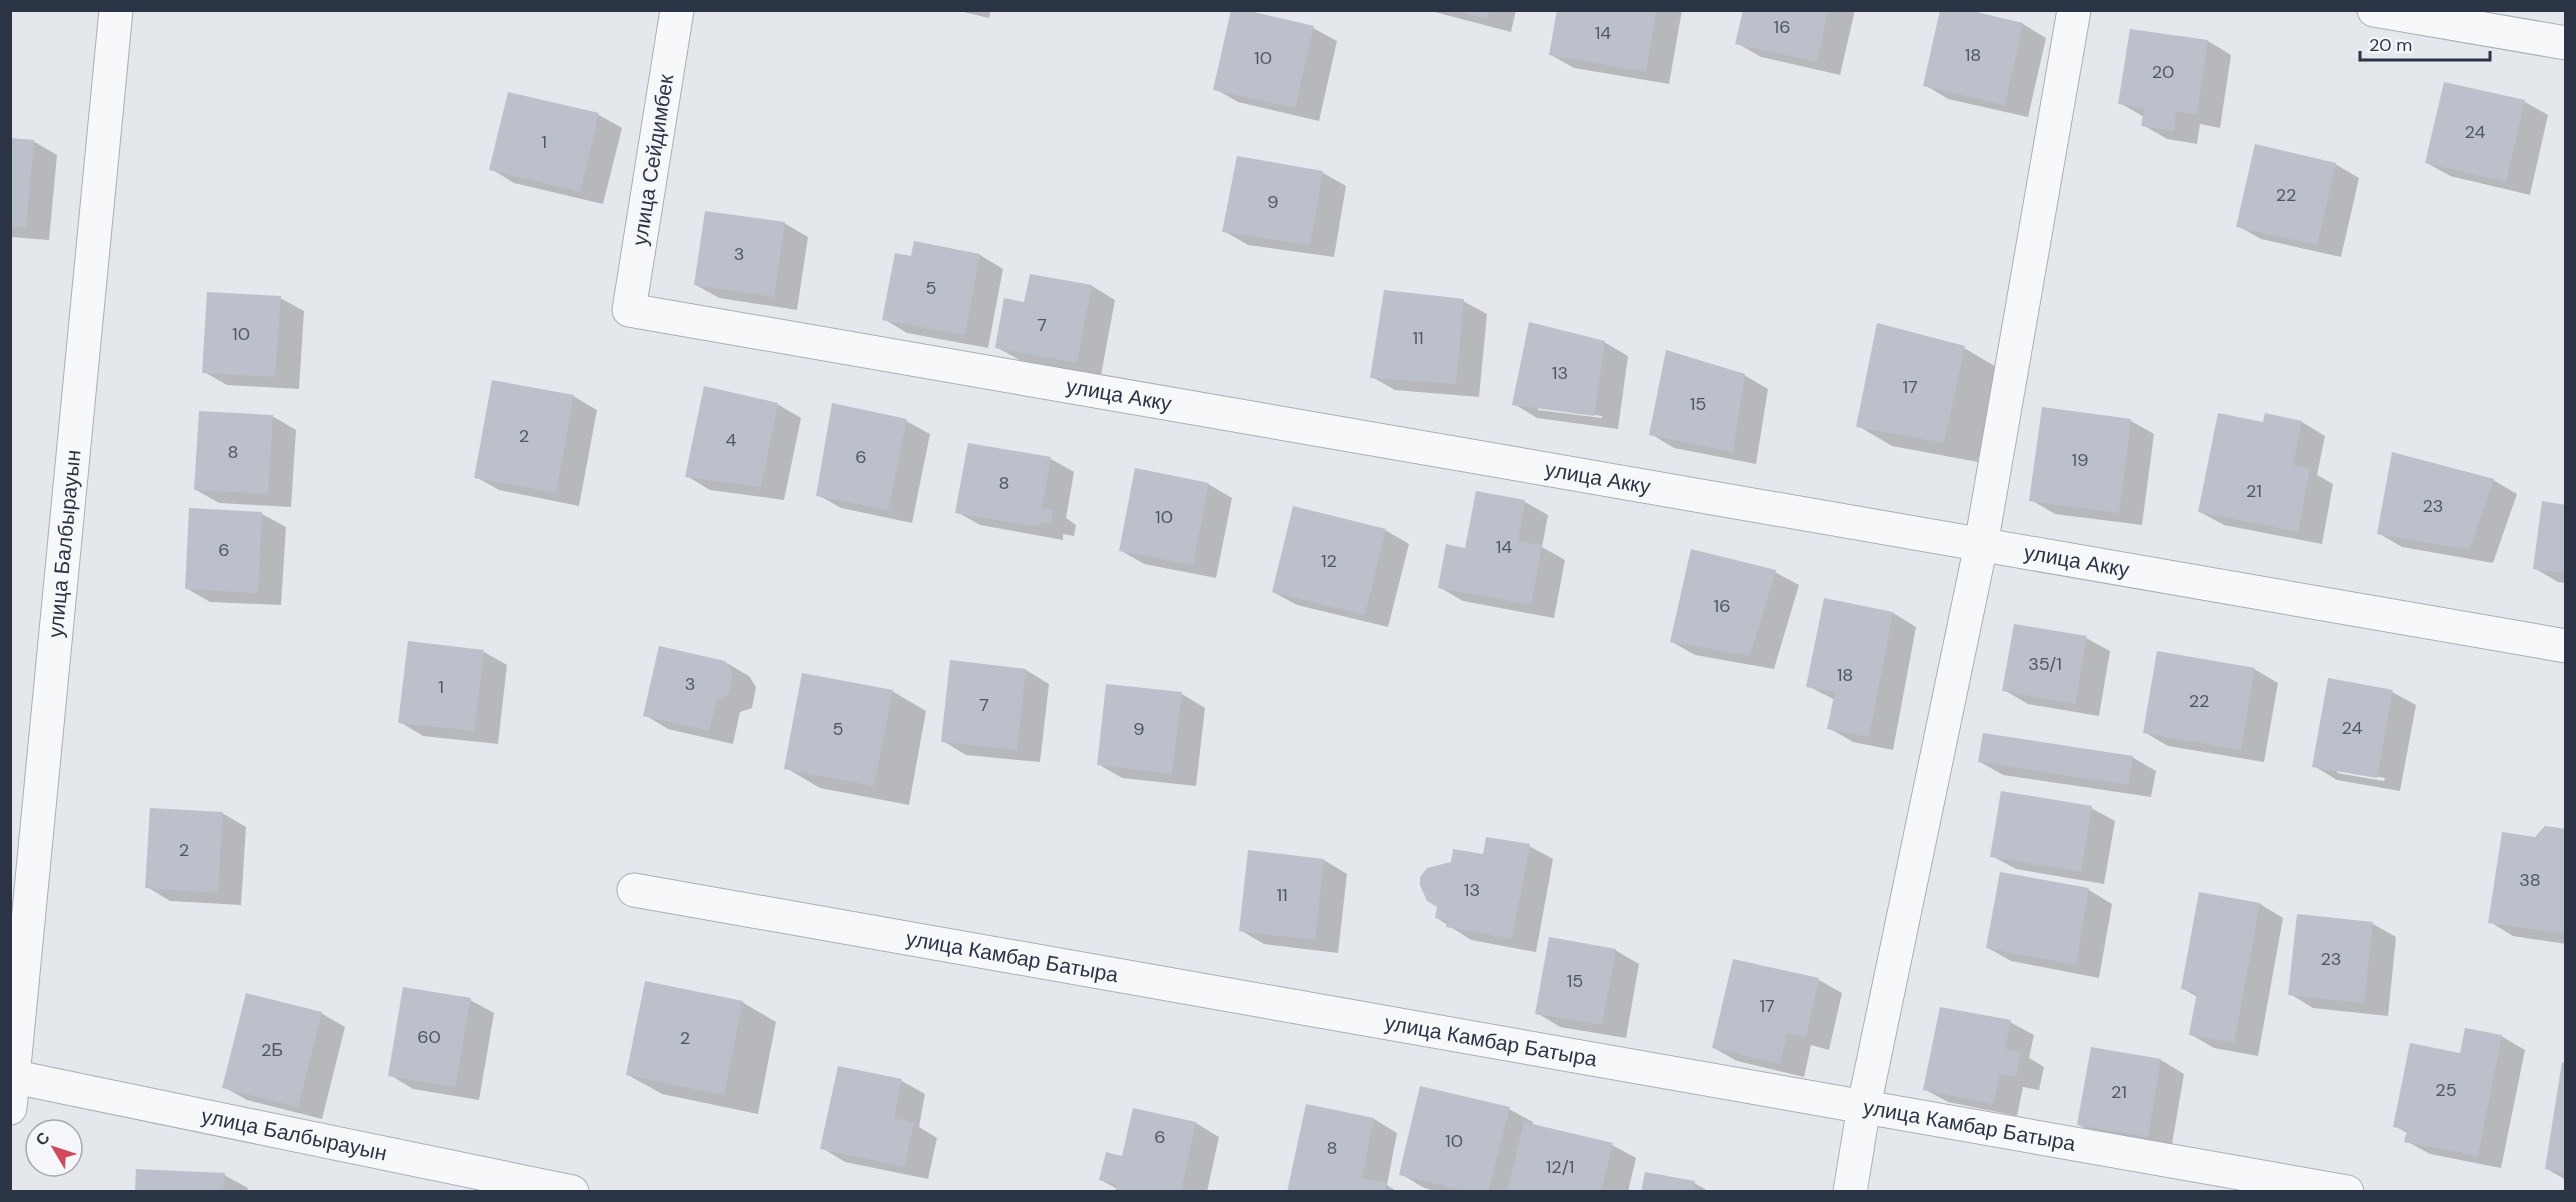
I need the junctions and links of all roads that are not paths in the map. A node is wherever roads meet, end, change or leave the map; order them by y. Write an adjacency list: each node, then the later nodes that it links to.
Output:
1 (116, 10): 10 (street, улица Балбырауын)
2 (677, 10): 6 (street, улица Сейдимбек)
3 (2074, 10): 7 (street)
4 (2374, 10): 5 (street)
5 (2565, 43)
6 (629, 310): 7 (street, улица Акку)
7 (1981, 544): 8 (street, улица Акку); 11 (street)
8 (2565, 646)
9 (634, 890): 11 (street, улица Камбар Батыра)
10 (13, 1093): 12 (street, улица Балбырауын)
11 (1864, 1107): 13 (street); 14 (street, улица Камбар Батыра)
12 (572, 1191)
13 (1850, 1191)
14 (2347, 1191)

